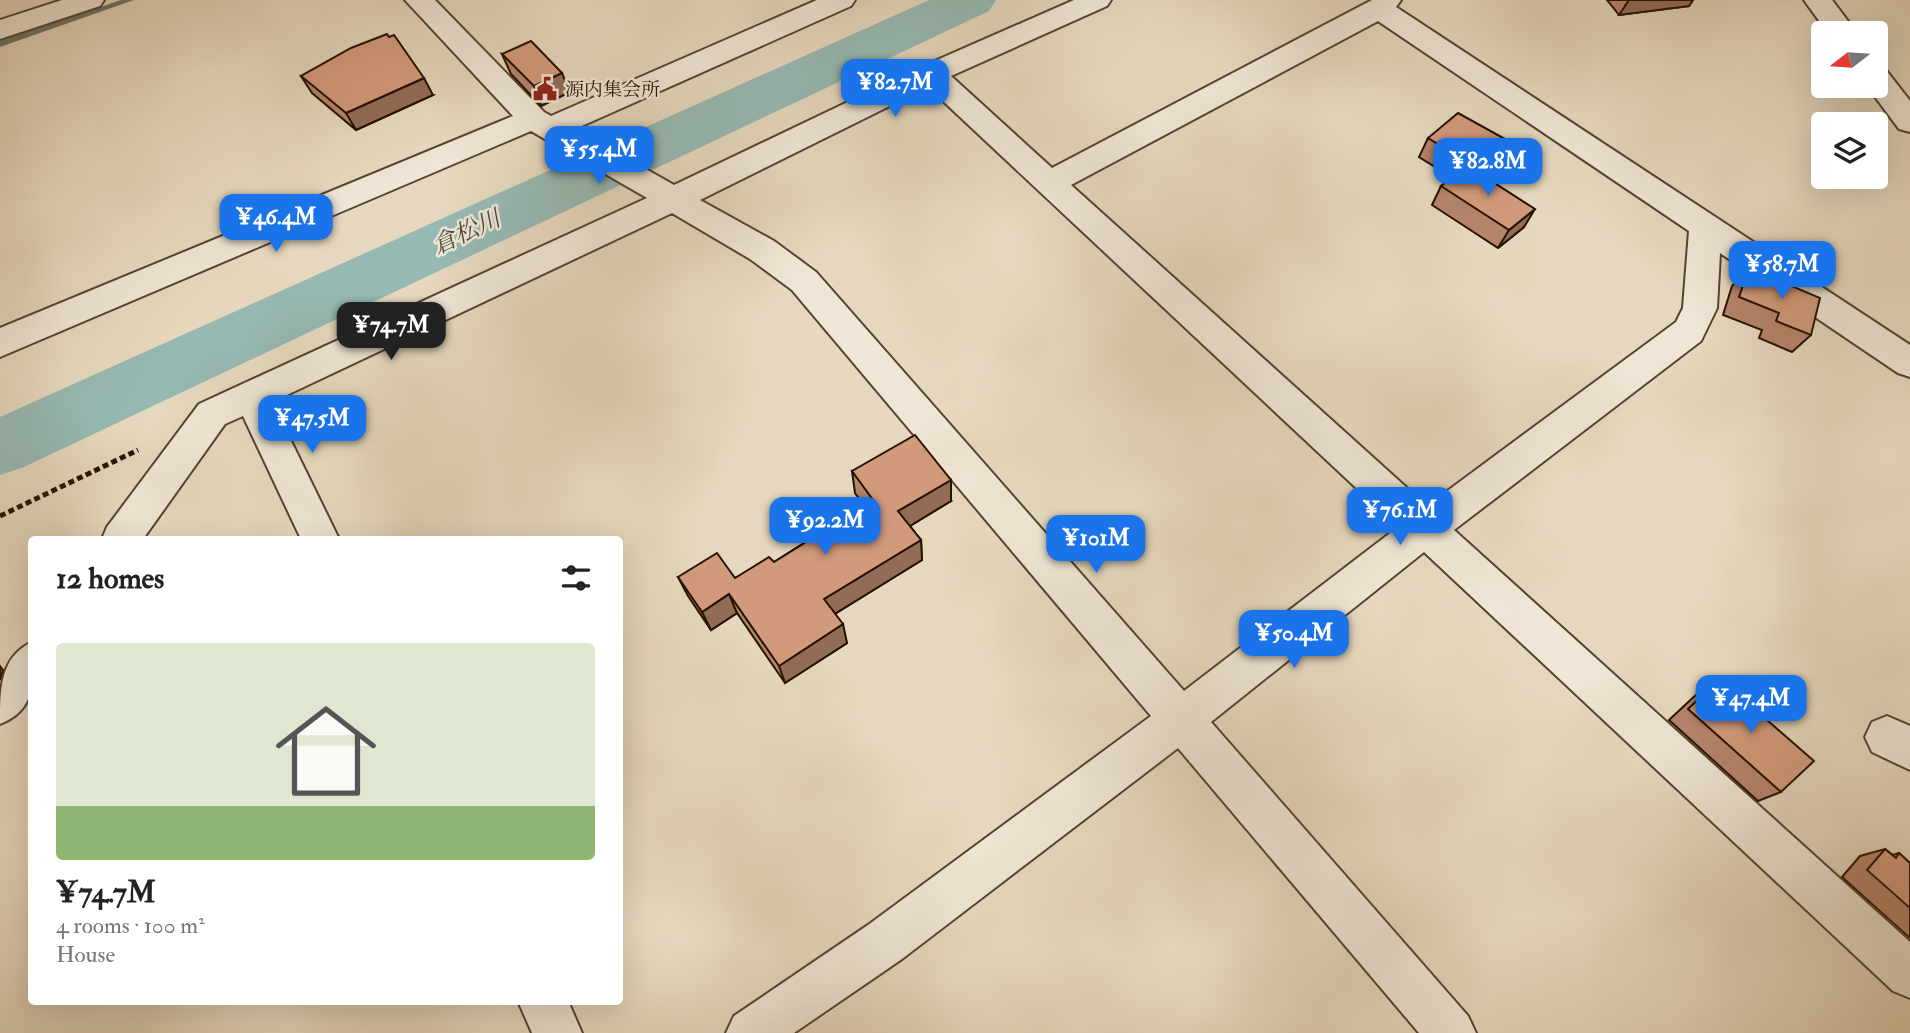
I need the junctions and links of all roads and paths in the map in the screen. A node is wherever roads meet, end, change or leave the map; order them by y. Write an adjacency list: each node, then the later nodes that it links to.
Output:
1 (90, 0): 8 (street)
2 (419, 0): 12 (street)
3 (841, 0): 12 (street)
4 (1097, 0): 9 (street)
5 (1823, 0): 7 (street)
6 (1383, 4): 13 (street); 15 (street)
7 (1836, 21)
8 (0, 30)
9 (931, 74): 13 (street); 14 (street)
10 (1888, 93): 11 (street)
11 (1910, 122)
12 (542, 123): 14 (street); 16 (street)
13 (1049, 183): 21 (street)
14 (674, 199): 18 (street); 26 (street)
15 (1705, 226): 17 (street); 21 (street)
16 (0, 343)
17 (1910, 363)
18 (252, 397): 22 (street); 23 (street)
19 (150, 444): 20 (path)
20 (0, 516)
21 (1424, 529): 26 (street); 27 (street)
22 (123, 536)
23 (319, 536)
24 (28, 666): 25 (street)
25 (0, 704)
26 (1180, 720): 30 (street); 31 (street)
27 (1910, 974)
28 (544, 1005): 29 (street)
29 (557, 1033)
30 (751, 1033)
31 (1451, 1033)

